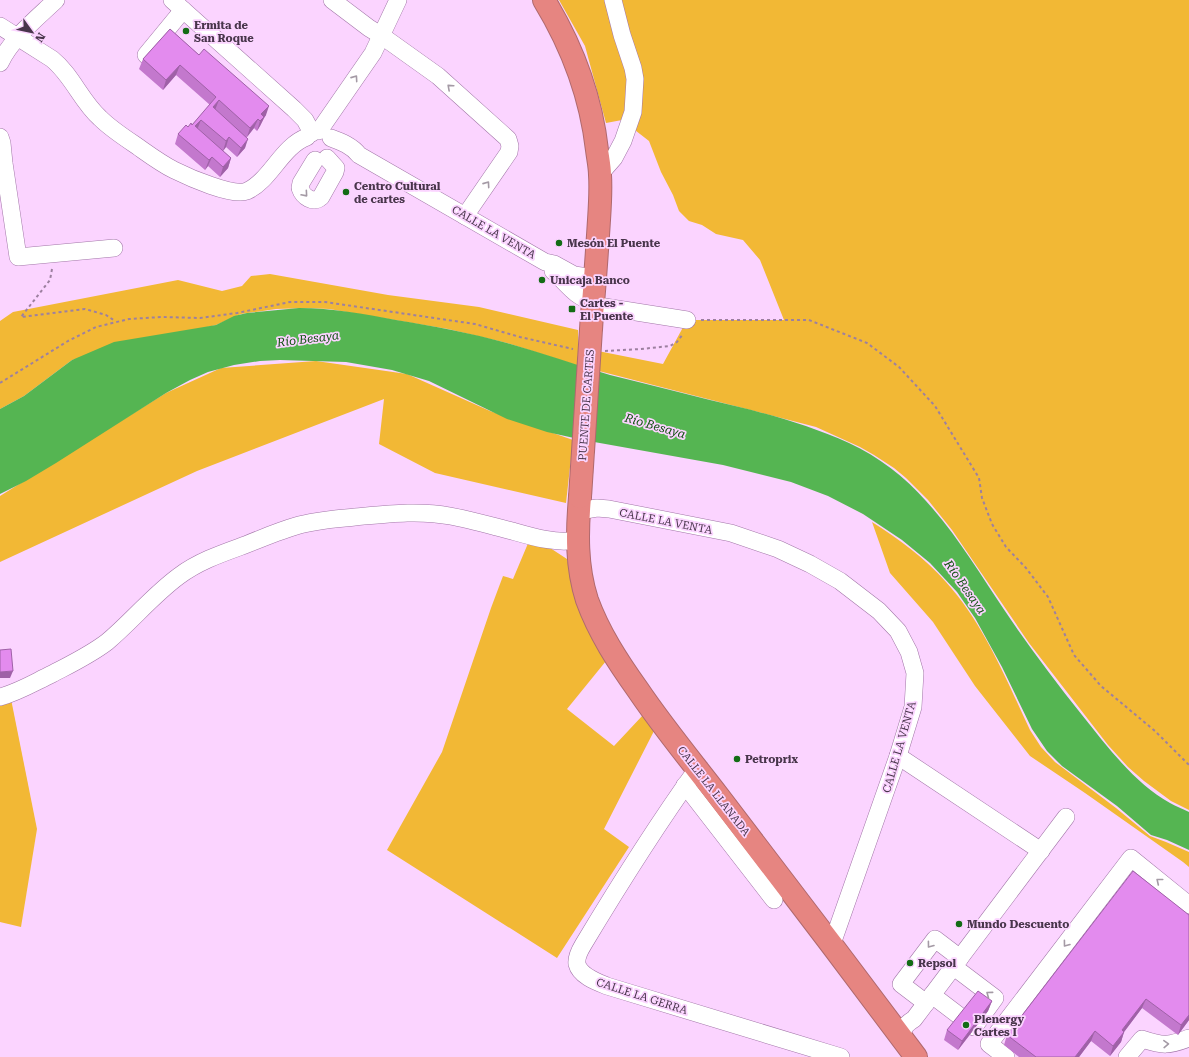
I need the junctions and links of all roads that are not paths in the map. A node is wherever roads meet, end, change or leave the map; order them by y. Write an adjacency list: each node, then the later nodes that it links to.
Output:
1 (56, 0): 9 (street)
2 (332, 0): 8 (street)
3 (398, 0): 8 (street)
4 (544, 0): 14 (highway, PUENTE DE CARTES)
5 (613, 0): 14 (street)
6 (178, 5): 10 (street); 13 (street)
7 (0, 26): 9 (street)
8 (382, 36): 13 (street, one-way to 8); 15 (street, one-way to 8)
9 (17, 38): 11 (street); 13 (street)
10 (146, 55)
11 (0, 63)
12 (0, 137): 16 (street)
13 (315, 146): 15 (street, CALLE LA VENTA)
14 (600, 174): 18 (highway, PUENTE DE CARTES)
15 (465, 216): 17 (street, CALLE LA VENTA)
16 (114, 248)
17 (545, 262): 18 (street, CALLE LA VENTA); 19 (street, CALLE LA VENTA)
18 (595, 278): 19 (highway, PUENTE DE CARTES)
19 (592, 307): 20 (street, CALLE LA VENTA); 21 (highway, PUENTE DE CARTES, bridge)
20 (687, 320)
21 (579, 504): 22 (highway, CALLE LA LLANADA); 24 (street, CALLE LA VENTA)
22 (578, 540): 23 (street); 25 (highway, CALLE LA LLANADA)
23 (0, 697)
24 (898, 756): 27 (street); 30 (street, CALLE LA VENTA)
25 (691, 777): 28 (street); 30 (highway, CALLE LA LLANADA); 37 (street, CALLE LA GERRA)
26 (1066, 817): 27 (street)
27 (1041, 851): 31 (street)
28 (774, 900)
29 (1189, 905): 38 (street, one-way to 38)
30 (832, 944): 33 (highway, CALLE LA LLANADA)
31 (957, 963): 32 (street); 32 (street, one-way to 32); 32 (street, one-way to 31)
32 (929, 999): 34 (street)
33 (882, 1012): 34 (street); 36 (highway, CALLE LA LLANADA)
34 (914, 1019): 36 (street)
35 (1189, 1038): 39 (street, one-way to 35)
36 (910, 1048)
37 (841, 1057)
38 (1006, 1057)
39 (1127, 1057)

